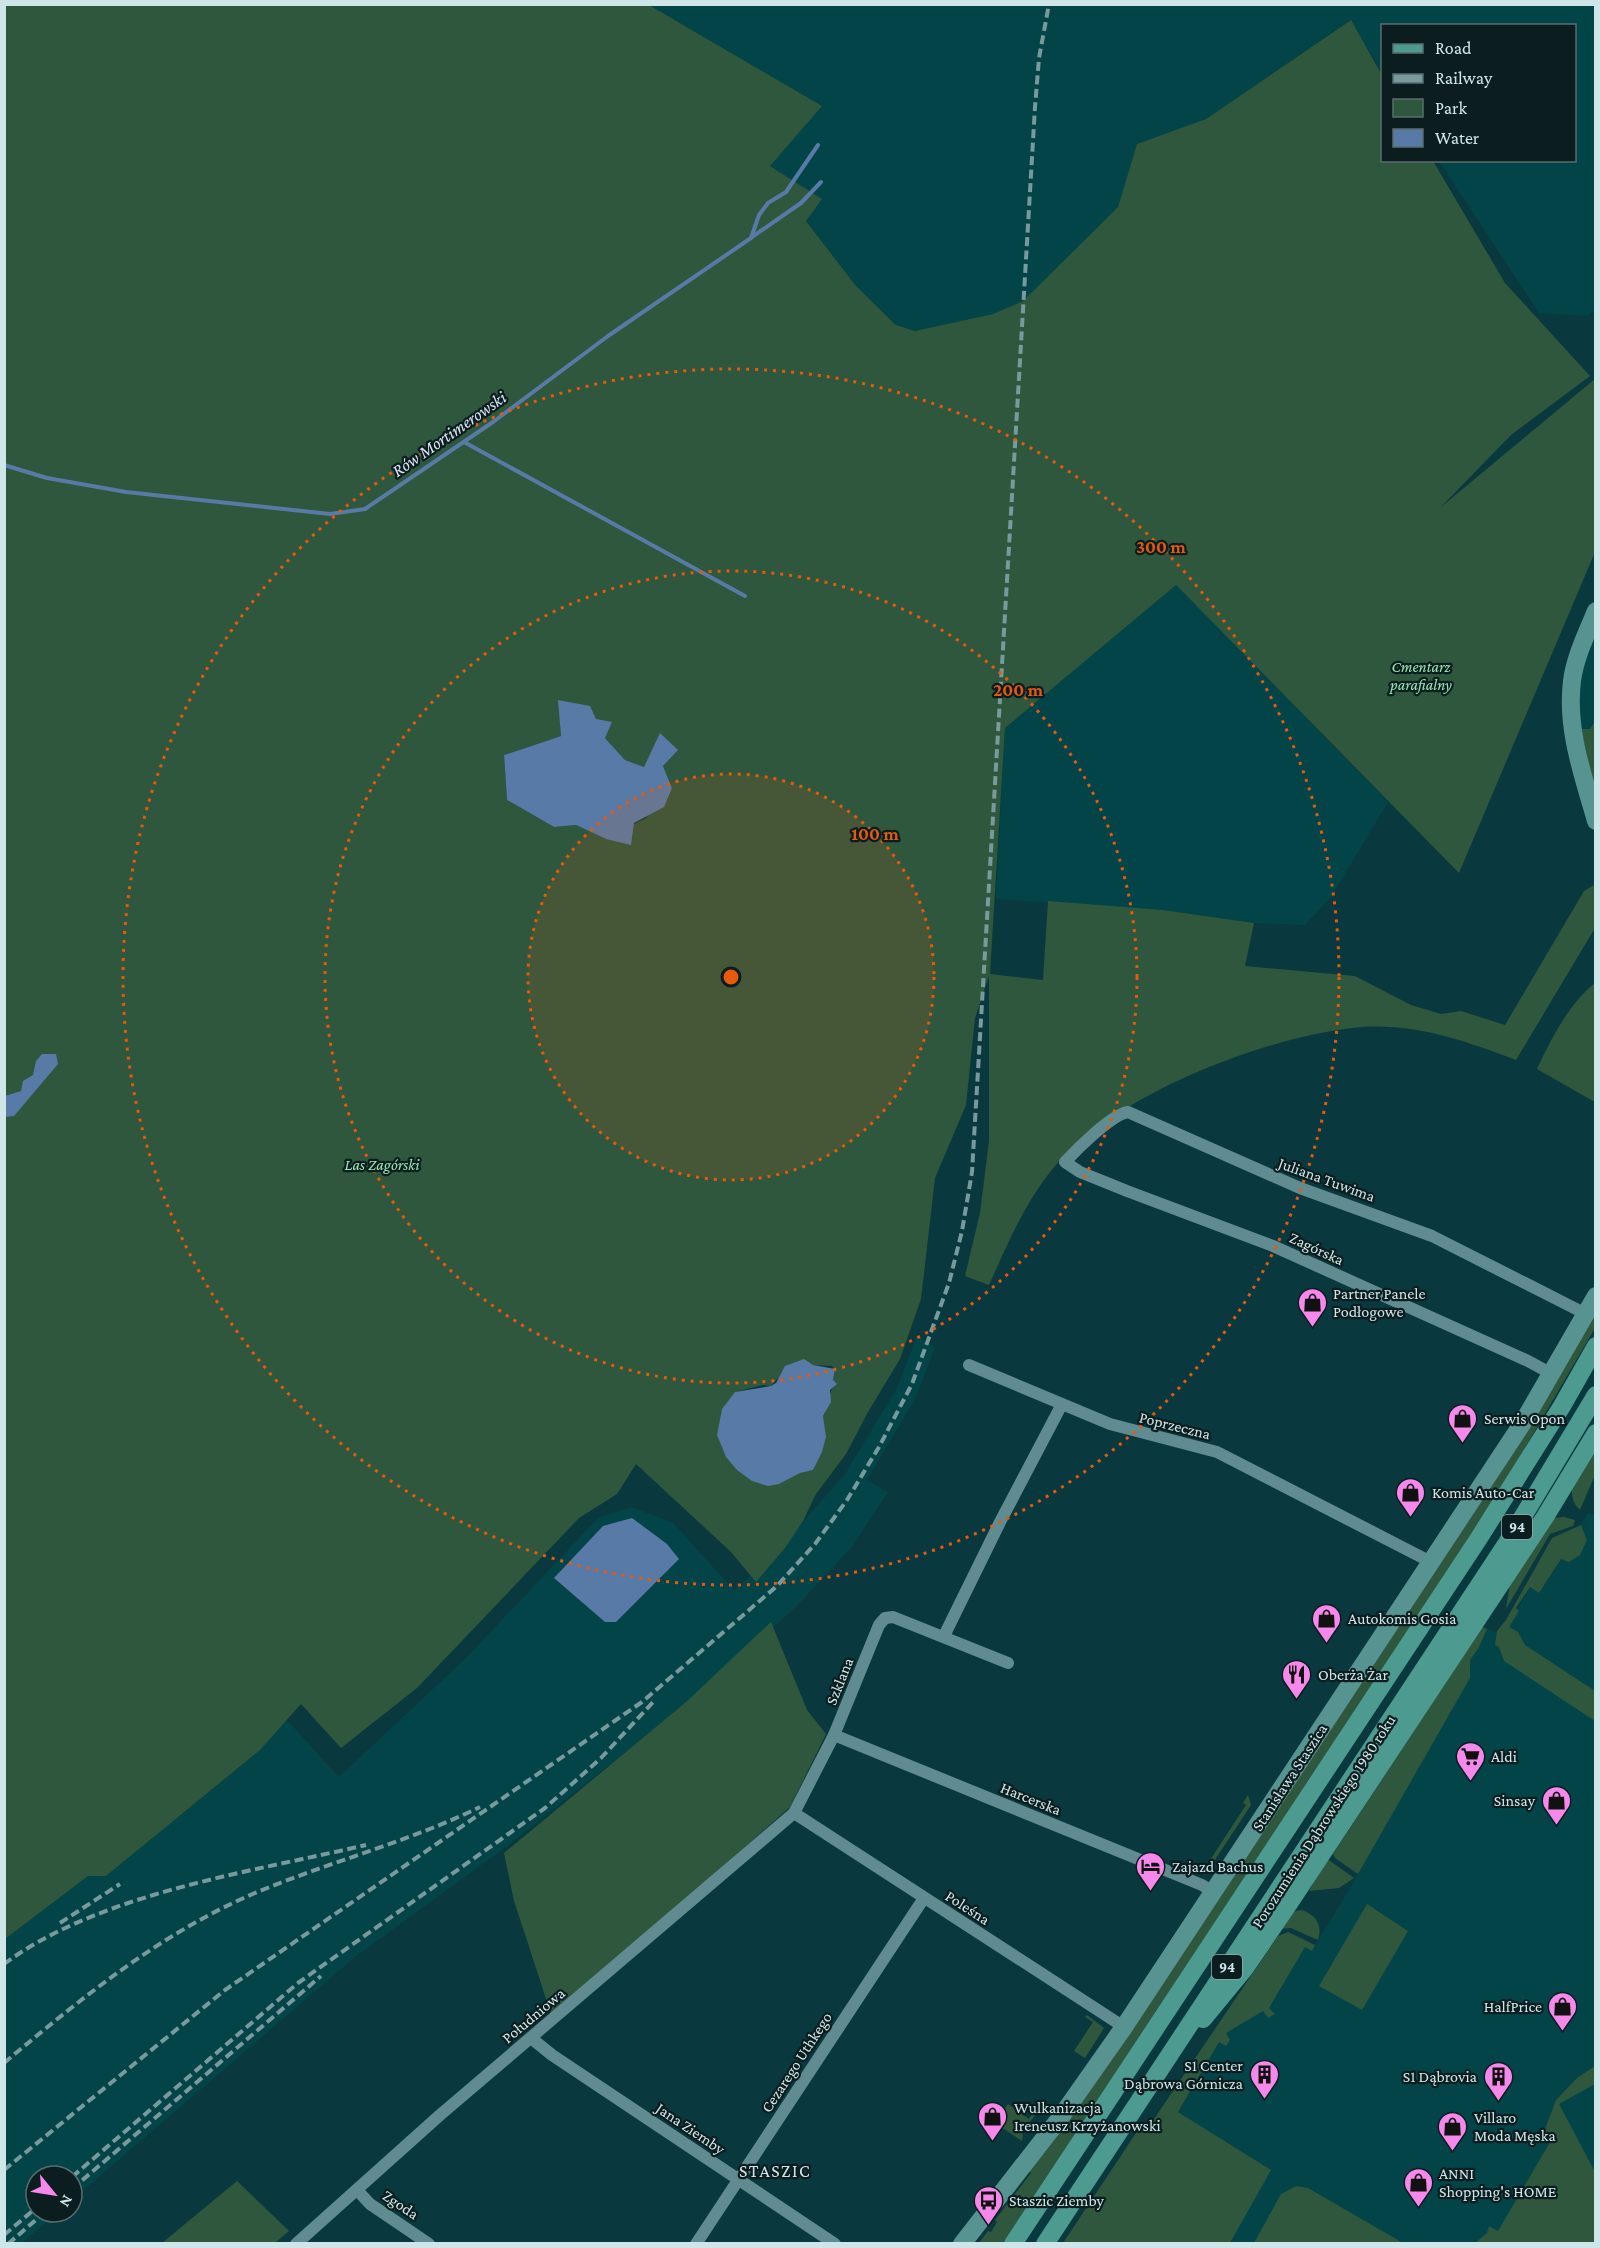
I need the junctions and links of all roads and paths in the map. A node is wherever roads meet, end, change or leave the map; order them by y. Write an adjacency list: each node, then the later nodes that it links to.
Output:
1 (1596, 611): 2 (street)
2 (1596, 821)
3 (1065, 1162): 5 (street, Juliana Tuwima); 8 (street, Zagórska)
4 (1596, 1296): 5 (street, Stanisława Staszica)
5 (1586, 1314): 8 (street, Stanisława Staszica)
6 (1596, 1346): 29 (main road, Porozumienia Dąbrowskiego 1980 roku / 94)
7 (969, 1365): 10 (street, Poprzeczna)
8 (1552, 1374): 12 (street, Stanisława Staszica)
9 (1596, 1395): 21 (main road, Porozumienia Dąbrowskiego 1980 roku / 94)
10 (1061, 1406): 12 (street, Poprzeczna); 13 (street)
11 (1596, 1433): 21 (main road)
12 (1431, 1562): 17 (street, Stanisława Staszica)
13 (944, 1636): 14 (street, Szklana); 15 (street, Szklana)
14 (1008, 1663)
15 (834, 1735): 16 (street, Szklana); 17 (street, Harcerska)
16 (794, 1813): 18 (street, Poleśna); 20 (street, Południowa)
17 (1213, 1892): 19 (street, Stanisława Staszica)
18 (924, 1898): 19 (street, Poleśna); 22 (street, Cezarego Uthkego)
19 (1124, 2027): 28 (street, Stanisława Staszica)
20 (531, 2038): 22 (street, Jana Ziemby); 23 (street, Południowa)
21 (1165, 2060): 30 (main road, Porozumienia Dąbrowskiego 1980 roku / 94)
22 (739, 2180): 26 (street, Cezarego Uthkego); 27 (street, Jana Ziemby)
23 (357, 2190): 24 (street, Południowa); 25 (street, Zgoda)
24 (296, 2244)
25 (429, 2244)
26 (696, 2244)
27 (835, 2244)
28 (962, 2244)
29 (1013, 2244)
30 (1045, 2244)

